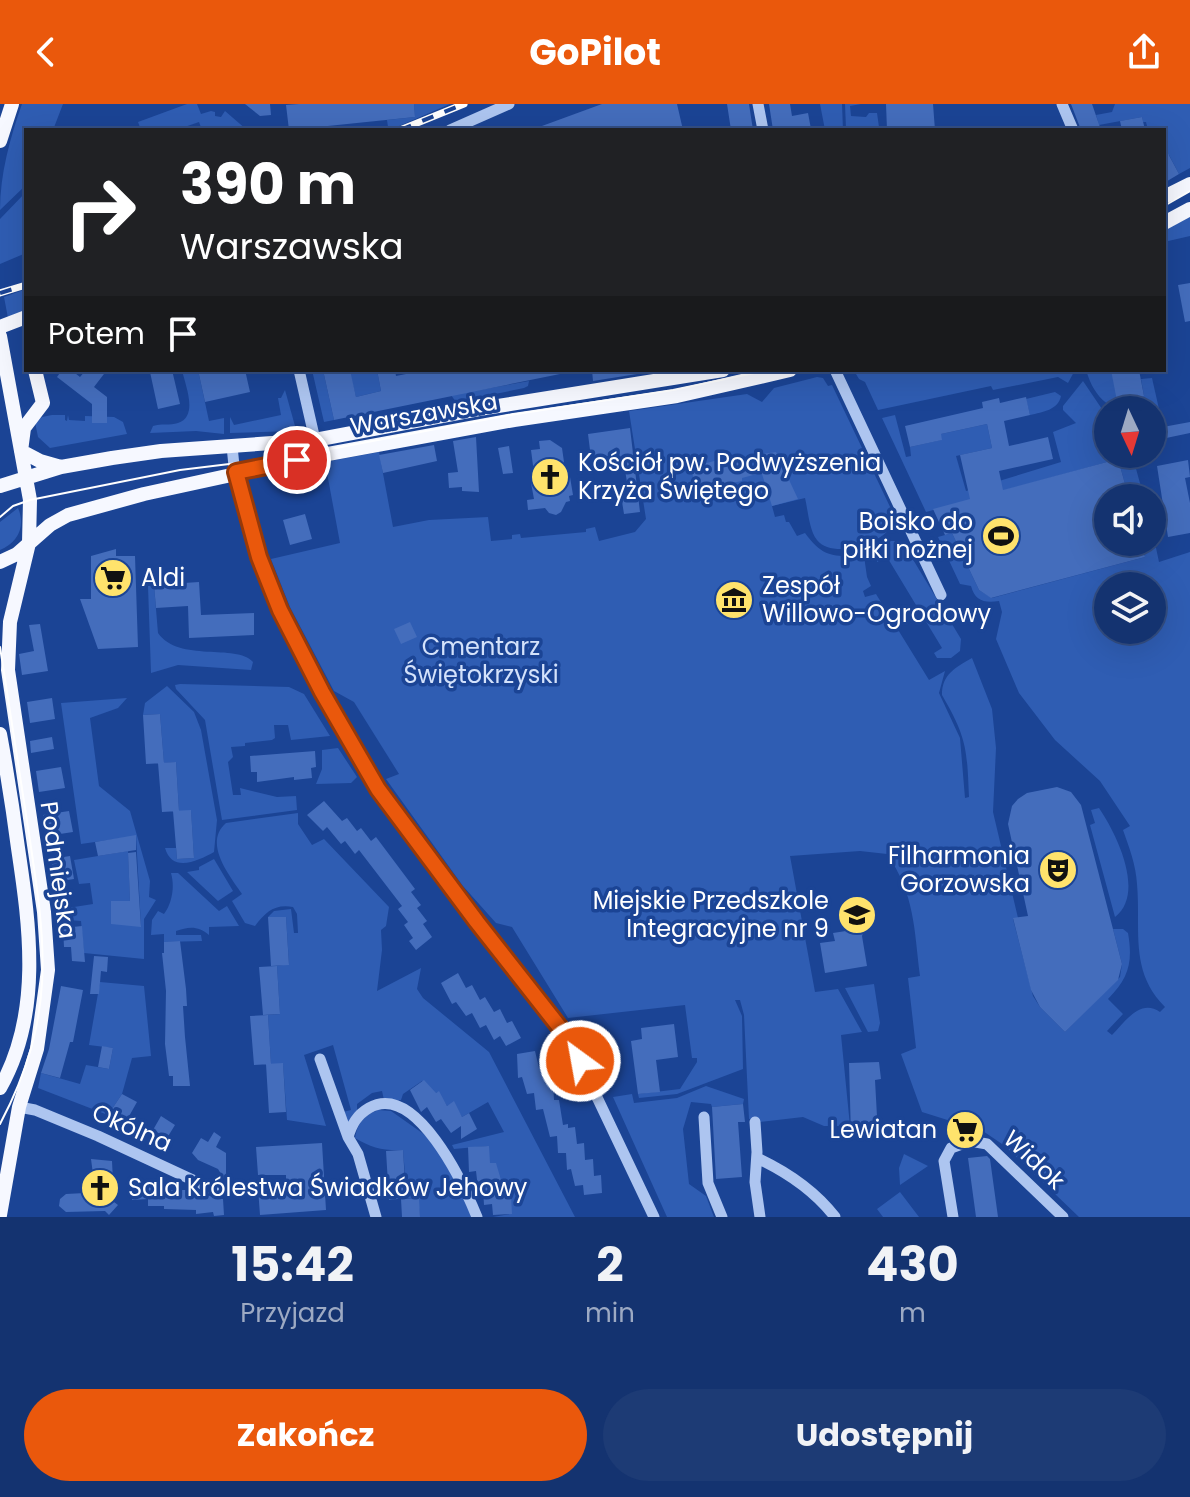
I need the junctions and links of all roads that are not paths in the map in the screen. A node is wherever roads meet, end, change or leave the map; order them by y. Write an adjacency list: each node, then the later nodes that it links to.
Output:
1 (12, 104): 8 (main road)
2 (509, 104): 5 (street)
3 (758, 104): 6 (street)
4 (1062, 104): 7 (street)
5 (455, 128)
6 (763, 128)
7 (1072, 128)
8 (0, 141)
9 (1190, 182): 10 (main road)
10 (1168, 194)
11 (1190, 209): 12 (main road)
12 (1166, 222)
13 (24, 318): 14 (main road)
14 (0, 327)
15 (0, 336): 23 (main road, Podmiejska)
16 (35, 372): 23 (main road)
17 (299, 372): 21 (street)
18 (710, 372): 21 (main road, Warszawska)
19 (780, 372): 25 (main road, Warszawska)
20 (836, 372): 30 (street)
21 (315, 440): 22 (main road, Warszawska)
22 (232, 446): 24 (main road, Warszawska); 25 (street)
23 (21, 451): 24 (main road); 26 (main road, Podmiejska)
24 (61, 467): 26 (main road, Warszawska)
25 (236, 472): 28 (main road, Warszawska); 44 (street)
26 (26, 478): 27 (main road, Warszawska); 28 (main road, Podmiejska)
27 (0, 486)
28 (29, 543): 29 (main road, Warszawska); 34 (main road, Podmiejska)
29 (0, 562)
30 (941, 595)
31 (0, 734): 33 (main road, Podmiejska)
32 (320, 1059): 37 (street)
33 (0, 1088)
34 (19, 1107): 39 (street, Okólna); 40 (main road, Podmiejska)
35 (704, 1117): 45 (street)
36 (755, 1122): 38 (street)
37 (348, 1137): 42 (street); 43 (street)
38 (757, 1158): 46 (street); 47 (street)
39 (226, 1191)
40 (1, 1205): 41 (street)
41 (12, 1217)
42 (376, 1217)
43 (477, 1217)
44 (654, 1217)
45 (722, 1217)
46 (760, 1217)
47 (835, 1217)
48 (953, 1217): 49 (street, Widok)
49 (1063, 1217)

